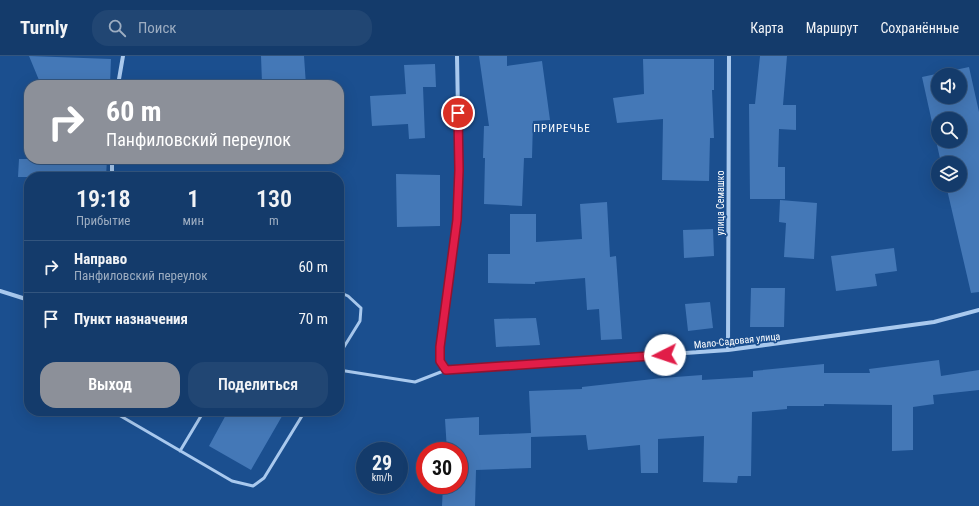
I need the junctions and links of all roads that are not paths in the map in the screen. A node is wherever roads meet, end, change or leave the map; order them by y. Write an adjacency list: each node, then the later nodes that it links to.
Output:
1 (123, 56): 4 (street)
2 (457, 56): 11 (street)
3 (729, 56): 10 (street, улица Семашко)
4 (119, 80)
5 (0, 291): 7 (street)
6 (344, 294): 9 (lane)
7 (24, 298)
8 (979, 310): 10 (street, Мало-Садовая улица)
9 (344, 347)
10 (728, 350): 11 (street, Мало-Садовая улица)
11 (446, 370): 12 (lane)
12 (344, 371)
13 (120, 416): 16 (lane)
14 (201, 416): 16 (lane)
15 (302, 416): 16 (lane)
16 (180, 451)

